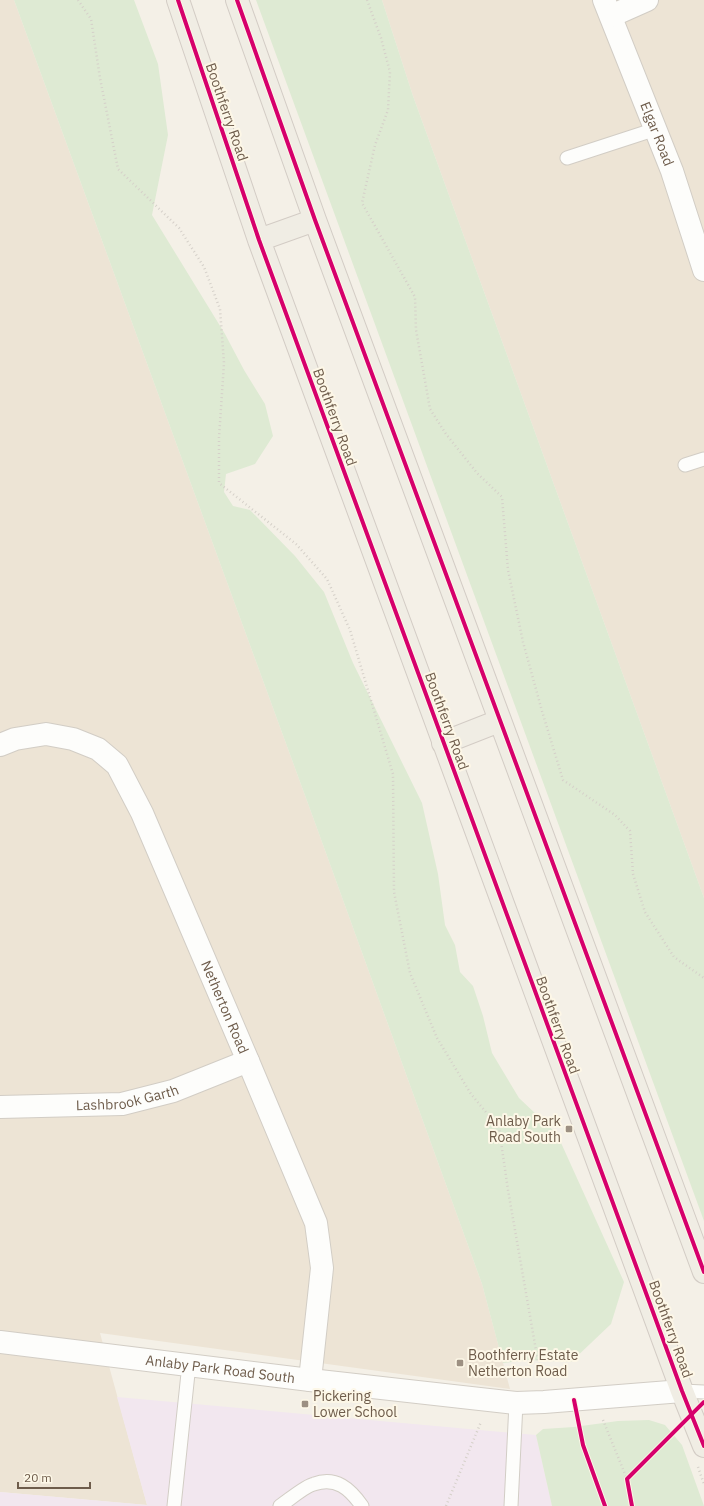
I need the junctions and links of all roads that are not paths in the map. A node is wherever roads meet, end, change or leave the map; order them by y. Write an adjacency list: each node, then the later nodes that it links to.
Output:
1 (178, 0): 9 (main road, Boothferry Road)
2 (237, 0): 7 (main road)
3 (647, 0): 4 (street)
4 (608, 8): 5 (street, Elgar Road)
5 (656, 129): 6 (lane); 8 (street, Elgar Road)
6 (567, 158)
7 (315, 220): 9 (main road); 13 (main road)
8 (699, 238): 10 (street, Elgar Road)
9 (259, 240): 14 (main road, Boothferry Road)
10 (704, 270)
11 (704, 459): 12 (lane)
12 (684, 465)
13 (500, 721): 14 (main road); 18 (main road)
14 (443, 743): 22 (main road, Boothferry Road)
15 (0, 745): 16 (street, Netherton Road)
16 (248, 1061): 17 (street, Lashbrook Garth); 21 (street, Netherton Road)
17 (0, 1107)
18 (704, 1272)
19 (0, 1342): 20 (street, Anlaby Park Road South)
20 (189, 1364): 21 (street, Anlaby Park Road South); 26 (lane)
21 (310, 1380): 24 (street, Anlaby Park Road South)
22 (682, 1391): 23 (lane, Anlaby Park Road South); 24 (street, Anlaby Park Road South); 25 (main road, Boothferry Road)
23 (704, 1392)
24 (516, 1403): 29 (lane)
25 (704, 1446)
26 (174, 1506)
27 (280, 1506): 28 (lane)
28 (362, 1506)
29 (511, 1506)

